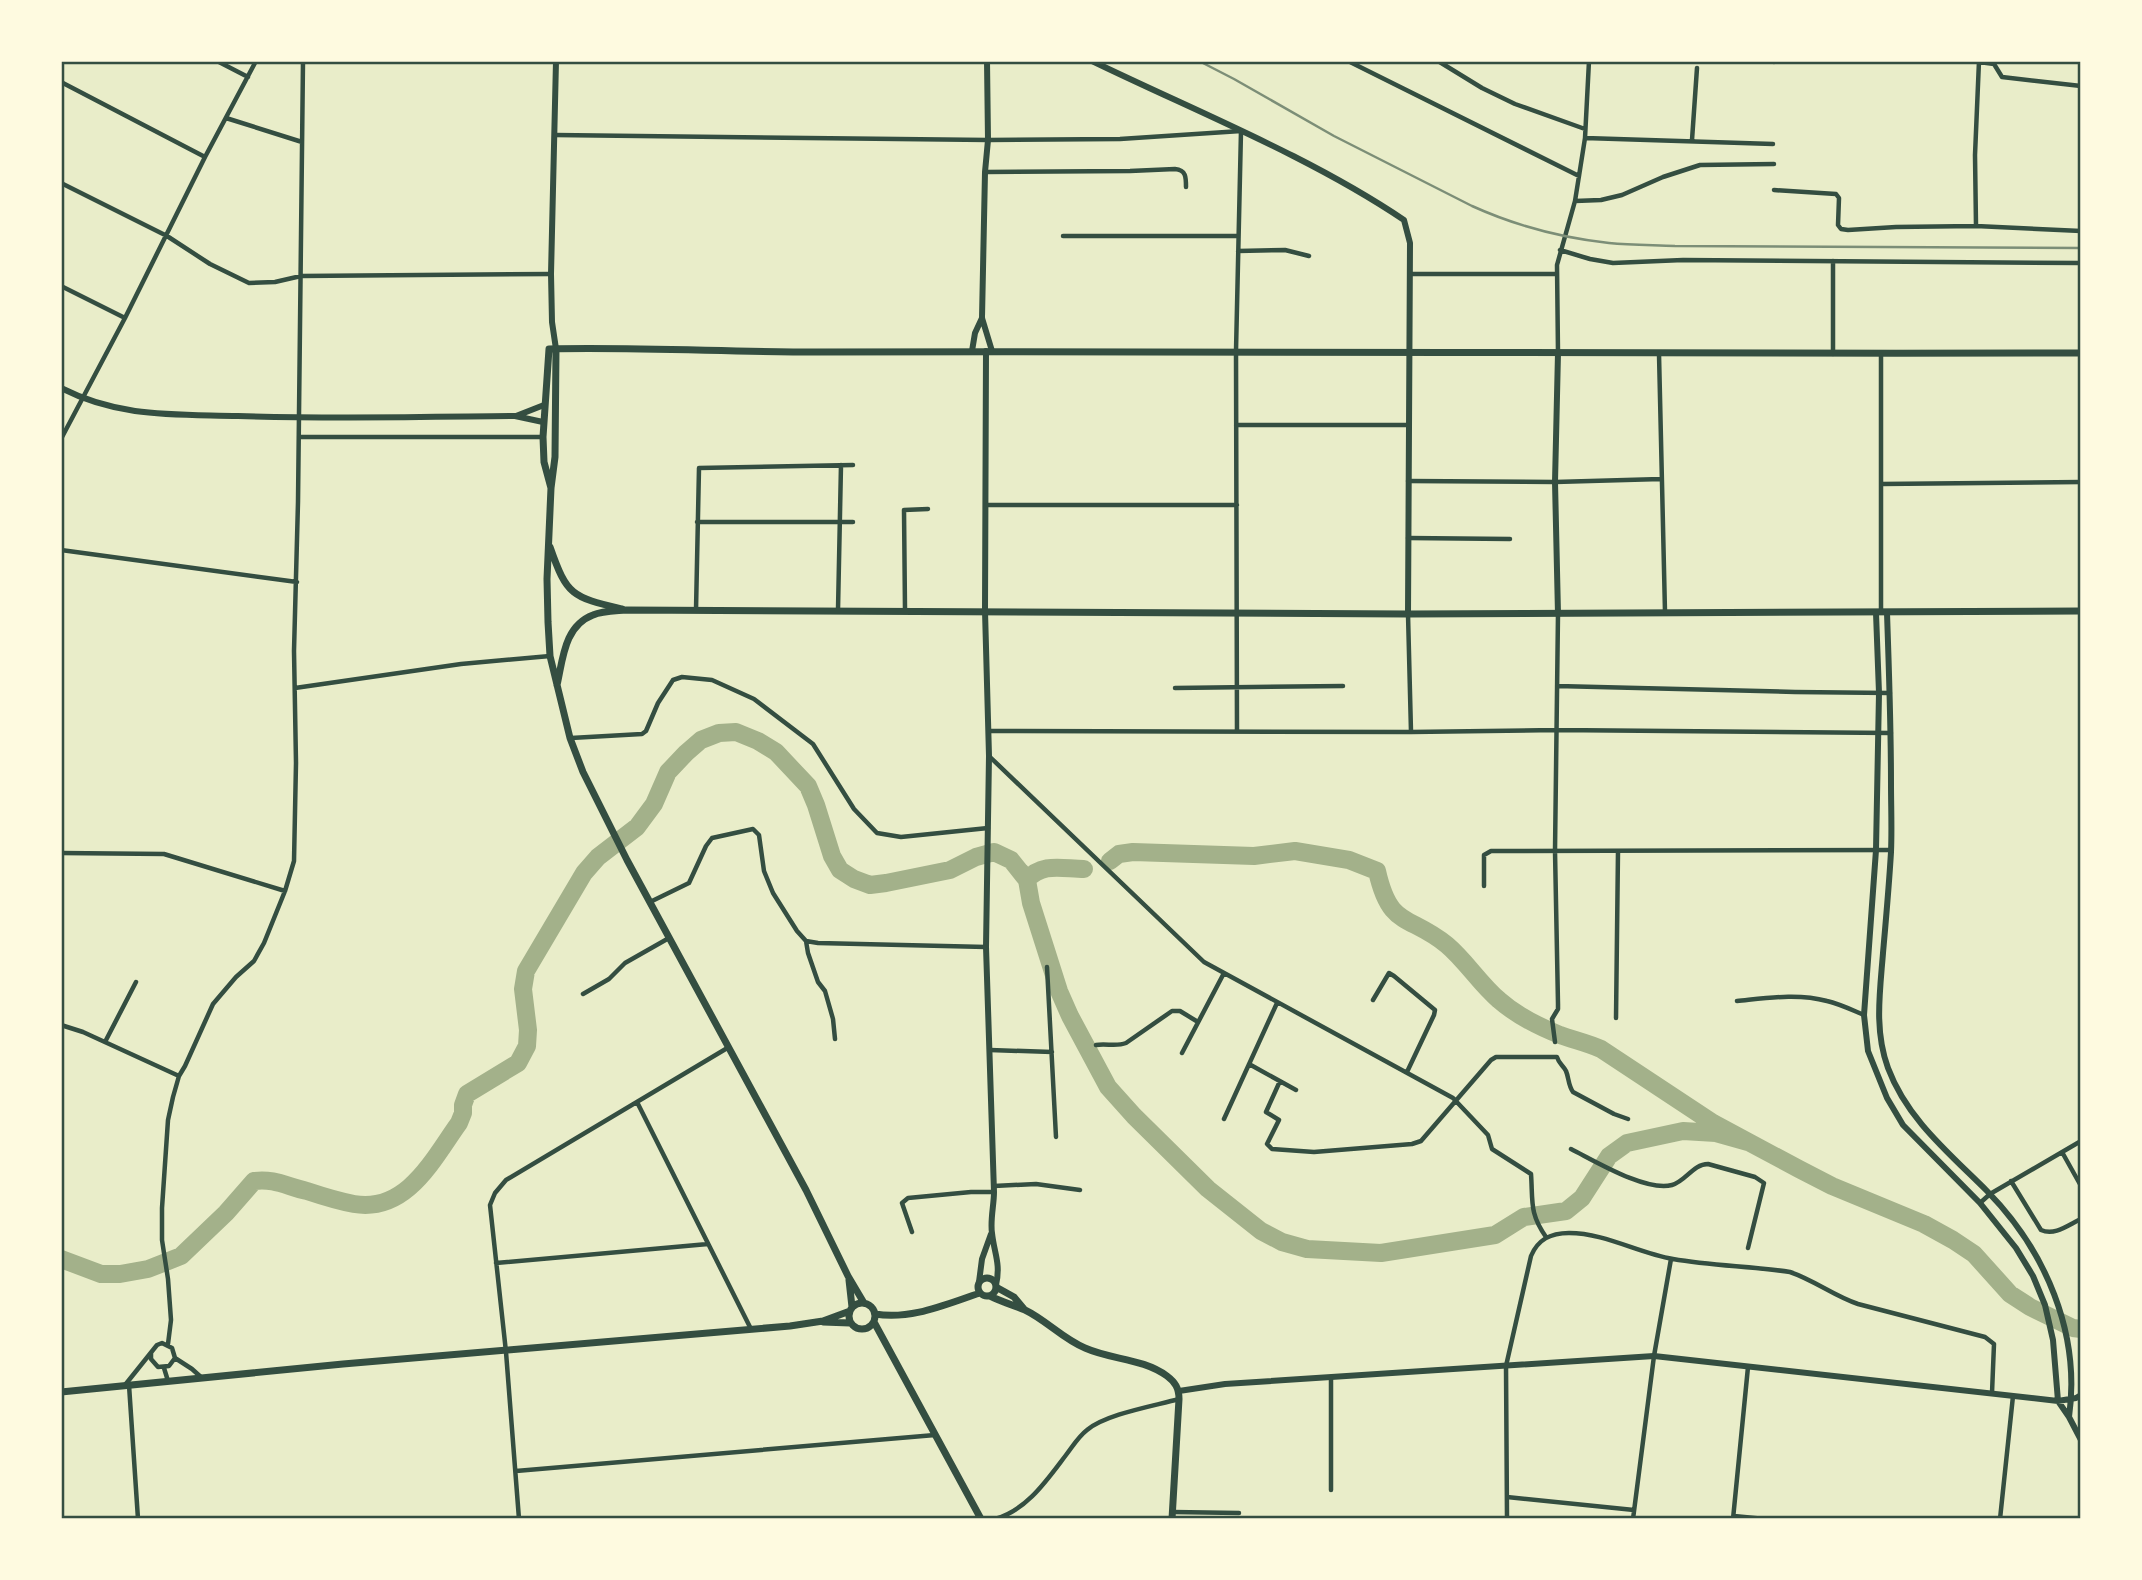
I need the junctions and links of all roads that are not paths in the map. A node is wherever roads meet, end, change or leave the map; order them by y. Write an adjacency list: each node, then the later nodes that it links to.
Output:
1 (217, 61): 12 (street)
2 (256, 61): 12 (street)
3 (303, 61): 22 (street)
4 (556, 61): 18 (street)
5 (987, 61): 20 (street)
6 (1092, 61): 17 (street)
7 (1348, 61): 27 (street)
8 (1438, 61): 16 (street)
9 (1588, 61): 16 (street)
10 (1979, 61): 14 (street); 32 (street)
11 (1697, 68): 21 (street)
12 (248, 77): 15 (street)
13 (61, 82): 24 (street)
14 (2081, 86)
15 (226, 118): 22 (street); 24 (street)
16 (1585, 129): 19 (street)
17 (1241, 131): 20 (street); 36 (street); 43 (street)
18 (554, 135): 20 (street); 42 (street)
19 (1585, 138): 21 (street); 27 (street)
20 (988, 140): 26 (street)
21 (1692, 140): 23 (street)
22 (302, 142): 45 (street)
23 (1773, 144)
24 (205, 157): 34 (street)
25 (1774, 164): 31 (street)
26 (985, 172): 29 (street); 48 (street)
27 (1579, 176): 31 (street)
28 (61, 183): 34 (street)
29 (1186, 187)
30 (1774, 190): 32 (street)
31 (1575, 201): 37 (street)
32 (1976, 226): 33 (street)
33 (2081, 231)
34 (167, 236): 45 (street); 47 (street)
35 (1063, 236): 36 (street)
36 (1238, 236): 38 (street)
37 (1560, 250): 40 (street); 44 (street)
38 (1238, 251): 39 (street); 52 (street)
39 (1309, 256)
40 (1833, 261): 41 (street); 57 (street)
41 (2081, 263)
42 (551, 274): 45 (street); 49 (street)
43 (1410, 274): 44 (street); 53 (street)
44 (1557, 274): 54 (street)
45 (301, 276): 63 (street)
46 (61, 286): 47 (street)
47 (125, 318): 60 (street)
48 (982, 318): 50 (street); 51 (street)
49 (553, 349): 50 (main road); 61 (main road); 77 (main road)
50 (972, 351): 51 (main road)
51 (989, 351): 52 (main road); 78 (street)
52 (1236, 351): 53 (main road); 65 (street)
53 (1409, 351): 54 (main road); 66 (street)
54 (1558, 353): 56 (main road); 74 (street)
55 (2081, 353): 58 (main road)
56 (1659, 354): 57 (main road); 72 (street)
57 (1833, 354): 58 (main road)
58 (1881, 354): 76 (street)
59 (61, 388): 60 (street)
60 (81, 398): 63 (street); 69 (street)
61 (544, 405): 62 (street); 64 (main road)
62 (515, 416): 63 (street); 64 (street)
63 (299, 418): 67 (street)
64 (543, 422): 68 (main road)
65 (1236, 425): 66 (street); 79 (street)
66 (1408, 425): 73 (street)
67 (299, 437): 68 (street); 88 (street)
68 (543, 437): 77 (main road)
69 (61, 439)
70 (841, 465): 71 (street); 81 (street); 82 (street)
71 (853, 465)
72 (1661, 479): 74 (street); 96 (street)
73 (1408, 481): 74 (street); 84 (street)
74 (1555, 482): 99 (street)
75 (2081, 482): 76 (street)
76 (1881, 484): 97 (street)
77 (551, 488): 86 (main road)
78 (987, 505): 79 (street); 93 (street)
79 (1237, 505): 95 (street)
80 (928, 509): 92 (street)
81 (697, 522): 82 (street); 90 (street)
82 (839, 522): 83 (street); 91 (street)
83 (853, 522)
84 (1407, 538): 85 (street); 98 (street)
85 (1510, 539)
86 (549, 542): 89 (main road); 100 (main road)
87 (61, 550): 88 (street)
88 (297, 582): 105 (street)
89 (626, 610): 90 (main road); 101 (main road)
90 (696, 610): 91 (main road)
91 (838, 610): 92 (main road)
92 (905, 610): 93 (main road)
93 (985, 611): 95 (main road); 110 (street)
94 (2081, 611): 97 (main road)
95 (1236, 612): 98 (main road); 102 (street)
96 (1665, 613): 97 (main road); 99 (main road)
97 (1881, 613): 107 (street); 108 (street)
98 (1408, 614): 99 (main road); 112 (street)
99 (1558, 614): 104 (street)
100 (550, 656): 101 (main road); 105 (street)
101 (557, 685): 115 (main road)
102 (1237, 686): 103 (street); 106 (street); 111 (street)
103 (1343, 686)
104 (1557, 686): 107 (street); 109 (street)
105 (295, 688): 124 (street)
106 (1175, 688)
107 (1879, 693): 108 (street); 113 (street)
108 (1891, 693): 114 (street)
109 (1556, 730): 112 (street); 113 (street); 120 (street)
110 (988, 731): 111 (street); 116 (street)
111 (1237, 731): 112 (street)
112 (1411, 732)
113 (1877, 733): 114 (street); 118 (street)
114 (1891, 733): 119 (street)
115 (570, 738): 117 (street); 125 (main road)
116 (989, 756): 117 (street); 132 (street)
117 (988, 832): 130 (street)
118 (1876, 850): 119 (street); 121 (street); 126 (street)
119 (1891, 850): 127 (street)
120 (1555, 851): 121 (street); 123 (street); 146 (street)
121 (1618, 851): 139 (street)
122 (61, 853): 124 (street)
123 (1484, 886)
124 (285, 891): 154 (street)
125 (650, 902): 128 (main road); 129 (street)
126 (1871, 932): 127 (street); 138 (street)
127 (1885, 933): 142 (street)
128 (669, 937): 134 (street); 148 (main road)
129 (806, 941): 130 (street); 144 (street)
130 (986, 947): 149 (street)
131 (1047, 967): 150 (street)
132 (1224, 973): 137 (street); 140 (street)
133 (136, 982): 145 (street)
134 (583, 994)
135 (1373, 1000): 153 (street)
136 (1737, 1001): 138 (street)
137 (1277, 1003): 152 (street); 153 (street)
138 (1864, 1015): 143 (street)
139 (1616, 1018)
140 (1198, 1022): 147 (street); 151 (street)
141 (61, 1025): 145 (street)
142 (1878, 1027): 143 (street); 159 (street)
143 (1865, 1032): 162 (street)
144 (835, 1039)
145 (105, 1042): 154 (street)
146 (1555, 1042)
147 (1096, 1045)
148 (729, 1047): 158 (street); 181 (main road)
149 (990, 1050): 150 (street); 169 (street)
150 (1052, 1052): 163 (street)
151 (1182, 1053)
152 (1249, 1064): 155 (street); 160 (street)
153 (1407, 1072): 157 (street)
154 (179, 1076): 193 (street)
155 (1280, 1081): 156 (street); 157 (street)
156 (1296, 1090)
157 (1454, 1101): 161 (street); 176 (street)
158 (637, 1102): 177 (street); 180 (street)
159 (1914, 1117): 162 (street); 171 (street)
160 (1224, 1119)
161 (1628, 1119)
162 (1903, 1125): 172 (street)
163 (1056, 1137)
164 (2081, 1141): 166 (street)
165 (1571, 1149): 178 (street)
166 (2062, 1152): 167 (street); 168 (street)
167 (2011, 1181): 171 (street); 173 (street)
168 (2081, 1186)
169 (994, 1189): 170 (street); 174 (street); 175 (street)
170 (1080, 1190)
171 (1990, 1194): 172 (street); 210 (street)
172 (1980, 1203): 211 (street)
173 (2081, 1219)
174 (912, 1232)
175 (992, 1232): 182 (street); 183 (street)
176 (1546, 1237): 179 (street); 198 (street)
177 (708, 1244): 180 (street); 192 (street)
178 (1748, 1248)
179 (1671, 1259): 196 (street); 206 (street)
180 (496, 1264): 194 (street)
181 (848, 1276): 186 (main road); 187 (main road)
182 (979, 1282): 183 (main road); 184 (main road)
183 (996, 1286): 185 (main road); 188 (main road)
184 (980, 1293): 185 (main road); 189 (main road)
185 (990, 1296): 188 (main road)
186 (864, 1303): 187 (main road); 189 (main road)
187 (851, 1309): 190 (main road); 191 (main road)
188 (1024, 1310): 207 (main road)
189 (875, 1318): 191 (main road); 213 (main road)
190 (822, 1321): 191 (main road); 192 (main road)
191 (850, 1323)
192 (751, 1329): 194 (main road)
193 (168, 1345): 195 (street); 197 (street)
194 (506, 1352): 202 (main road); 215 (street)
195 (151, 1353): 200 (street); 204 (street)
196 (1654, 1356): 198 (street); 199 (street); 218 (street)
197 (175, 1358): 200 (street); 202 (street)
198 (1506, 1366): 201 (street); 217 (street)
199 (1748, 1366): 206 (street); 221 (street)
200 (164, 1368): 203 (street)
201 (1331, 1377): 207 (street); 216 (street)
202 (202, 1378): 203 (main road)
203 (168, 1381): 204 (main road)
204 (127, 1385): 205 (main road); 222 (street)
205 (61, 1391)
206 (1992, 1394): 209 (street)
207 (1179, 1395): 220 (main road); 225 (street)
208 (2081, 1395): 210 (street)
209 (2013, 1396): 211 (street); 229 (street)
210 (2072, 1399): 211 (street); 212 (street)
211 (2057, 1401): 212 (street)
212 (2070, 1417): 214 (street)
213 (936, 1435): 215 (street); 224 (main road)
214 (2081, 1440)
215 (516, 1471): 223 (street)
216 (1331, 1490)
217 (1507, 1497): 218 (street); 226 (street)
218 (1634, 1510): 227 (street)
219 (1239, 1513): 220 (street)
220 (1172, 1515)
221 (1733, 1517): 228 (street)
222 (138, 1519)
223 (519, 1519)
224 (981, 1519)
225 (995, 1519)
226 (1507, 1519)
227 (1633, 1519)
228 (1765, 1519)
229 (2000, 1519)

